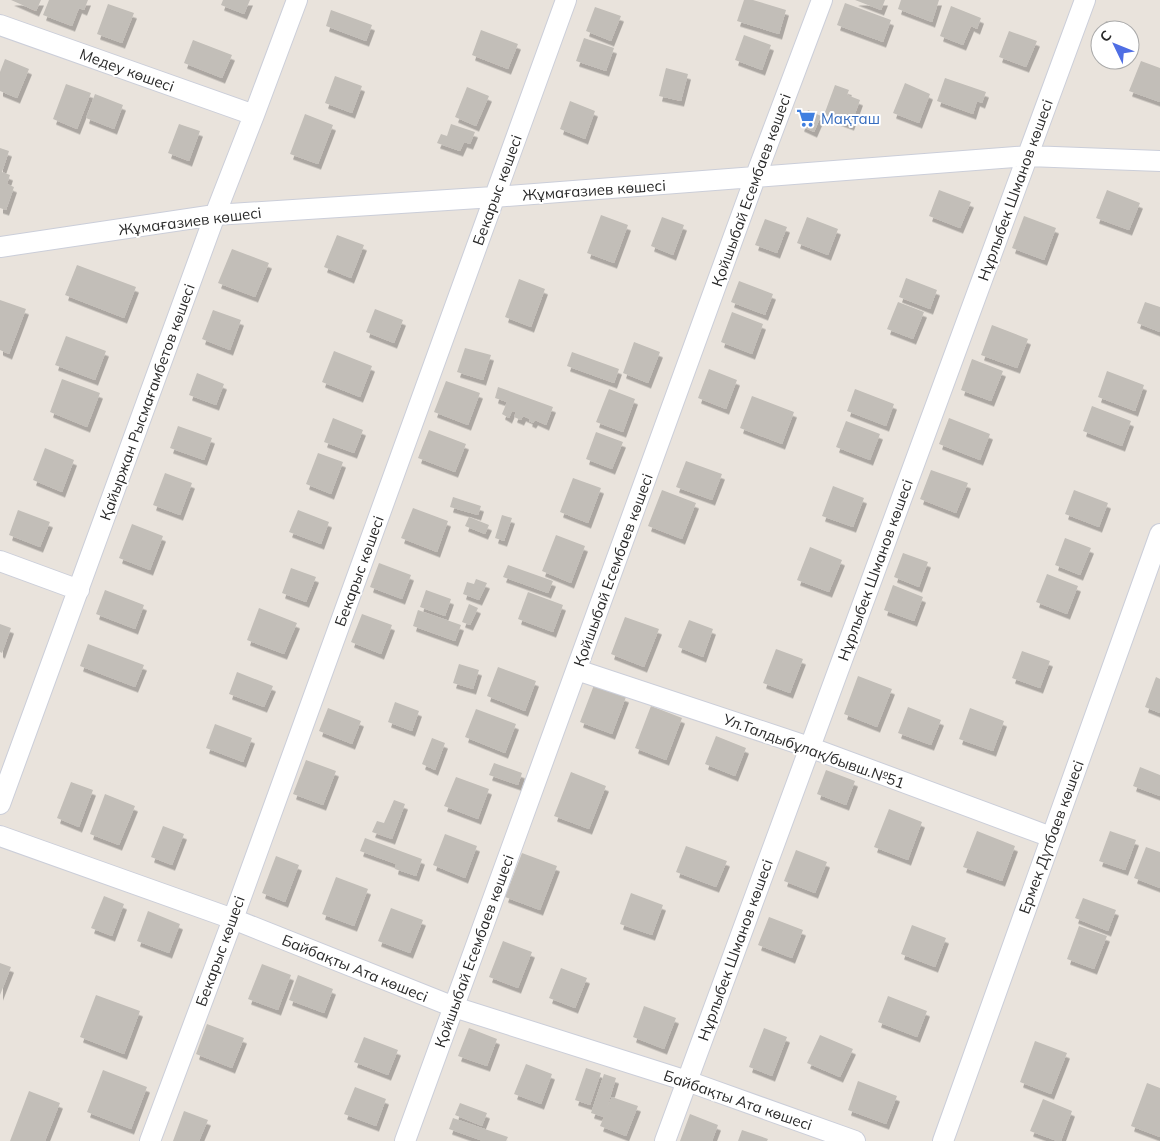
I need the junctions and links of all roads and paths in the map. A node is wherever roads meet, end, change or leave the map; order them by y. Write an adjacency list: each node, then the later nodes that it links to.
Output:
1 (296, 0): 6 (street, Қайыржан Рысмағамбетов көшесі)
2 (566, 0): 10 (street, Бекарыс көшесі)
3 (822, 0): 9 (street, Қойшыбай Есембаев көшесі)
4 (1085, 0): 7 (street, Нұрлыбек Шманов көшесі)
5 (0, 25): 6 (street, Медеу көшесі)
6 (254, 115): 11 (street, Қайыржан Рысмағамбетов көшесі)
7 (1028, 156): 8 (street, Жұмағазиев көшесі); 9 (street, Жұмағазиев көшесі); 17 (street, Нұрлыбек Шманов көшесі)
8 (1160, 161)
9 (755, 178): 10 (street, Жұмағазиев көшесі); 16 (street, Қойшыбай Есембаев көшесі)
10 (494, 197): 11 (street, Жұмағазиев көшесі); 21 (street, Бекарыс көшесі)
11 (215, 215): 12 (street, Жұмағазиев көшесі); 15 (street, Қайыржан Рысмағамбетов көшесі)
12 (0, 247)
13 (1160, 534): 20 (street, Ермек Дүтбаев көшесi)
14 (0, 561): 15 (street)
15 (79, 590): 18 (street, Қайыржан Рысмағамбетов көшесі)
16 (577, 670): 17 (street, Ул.Талдыбұлақ/бывш.№51); 22 (street, Қойшыбай Есембаев көшесі)
17 (809, 747): 20 (street, Ул.Талдыбұлақ/бывш.№51); 23 (street, Нұрлыбек Шманов көшесі)
18 (0, 804)
19 (0, 836): 21 (street, Байбақты Ата көшесі)
20 (1050, 837): 28 (street, Ермек Дүтбаев көшесi)
21 (233, 919): 22 (street, Байбақты Ата көшесі); 24 (street, Бекарыс көшесі)
22 (454, 1007): 23 (street, Байбақты Ата көшесі); 25 (street, Қойшыбай Есембаев көшесі)
23 (687, 1081): 26 (street, Нұрлыбек Шманов көшесі); 27 (street, Байбақты Ата көшесі)
24 (150, 1141)
25 (405, 1141)
26 (665, 1141)
27 (855, 1141)
28 (943, 1141)

